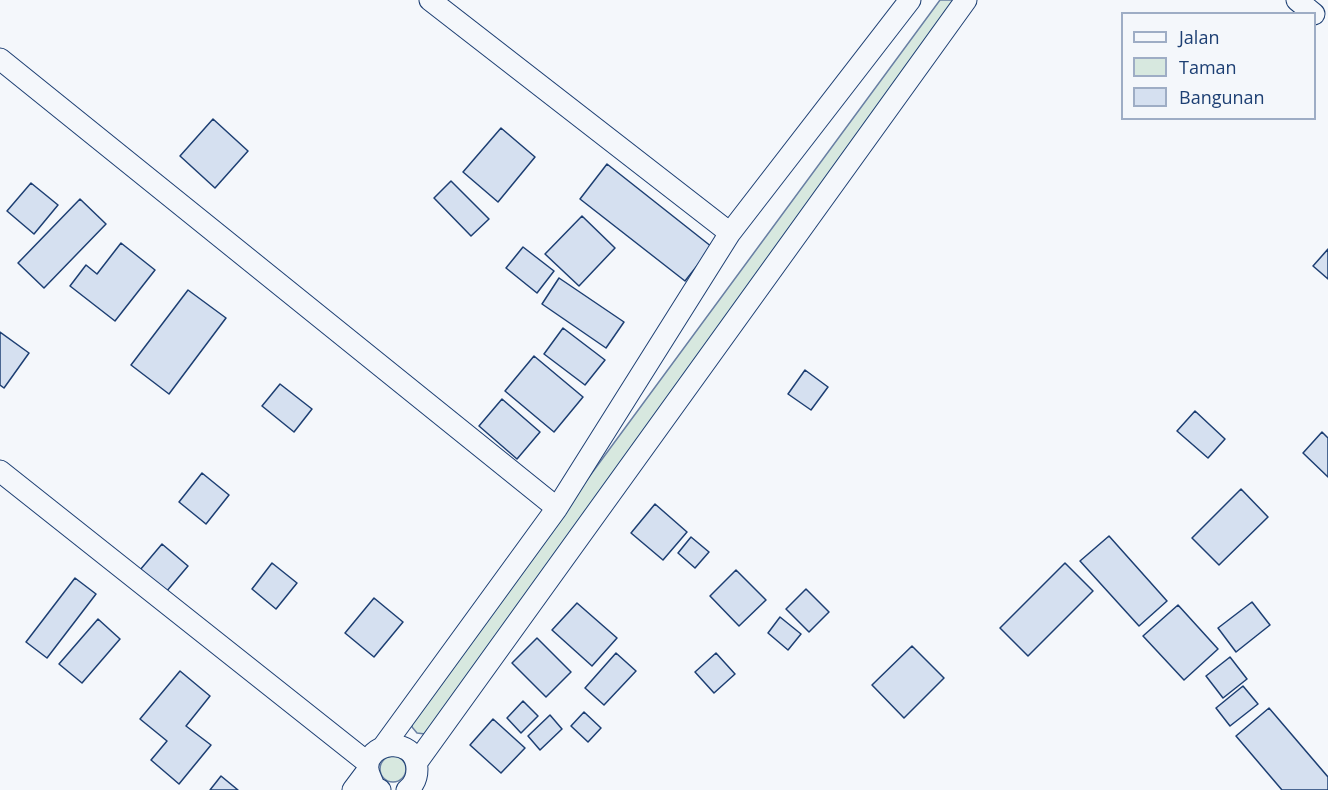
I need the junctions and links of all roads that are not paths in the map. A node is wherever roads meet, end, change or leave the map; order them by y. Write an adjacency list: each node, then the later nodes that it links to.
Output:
1 (430, 0): 7 (street)
2 (910, 0): 7 (street)
3 (966, 0): 11 (street)
4 (1297, 0): 5 (street)
5 (1312, 12)
6 (0, 58): 9 (street)
7 (730, 233): 9 (street)
8 (0, 471): 12 (street)
9 (557, 508): 10 (street)
10 (383, 747): 11 (street); 12 (street)
11 (417, 762): 13 (street)
12 (368, 766): 14 (street); 15 (street)
13 (411, 789)
14 (353, 790)
15 (380, 790)

